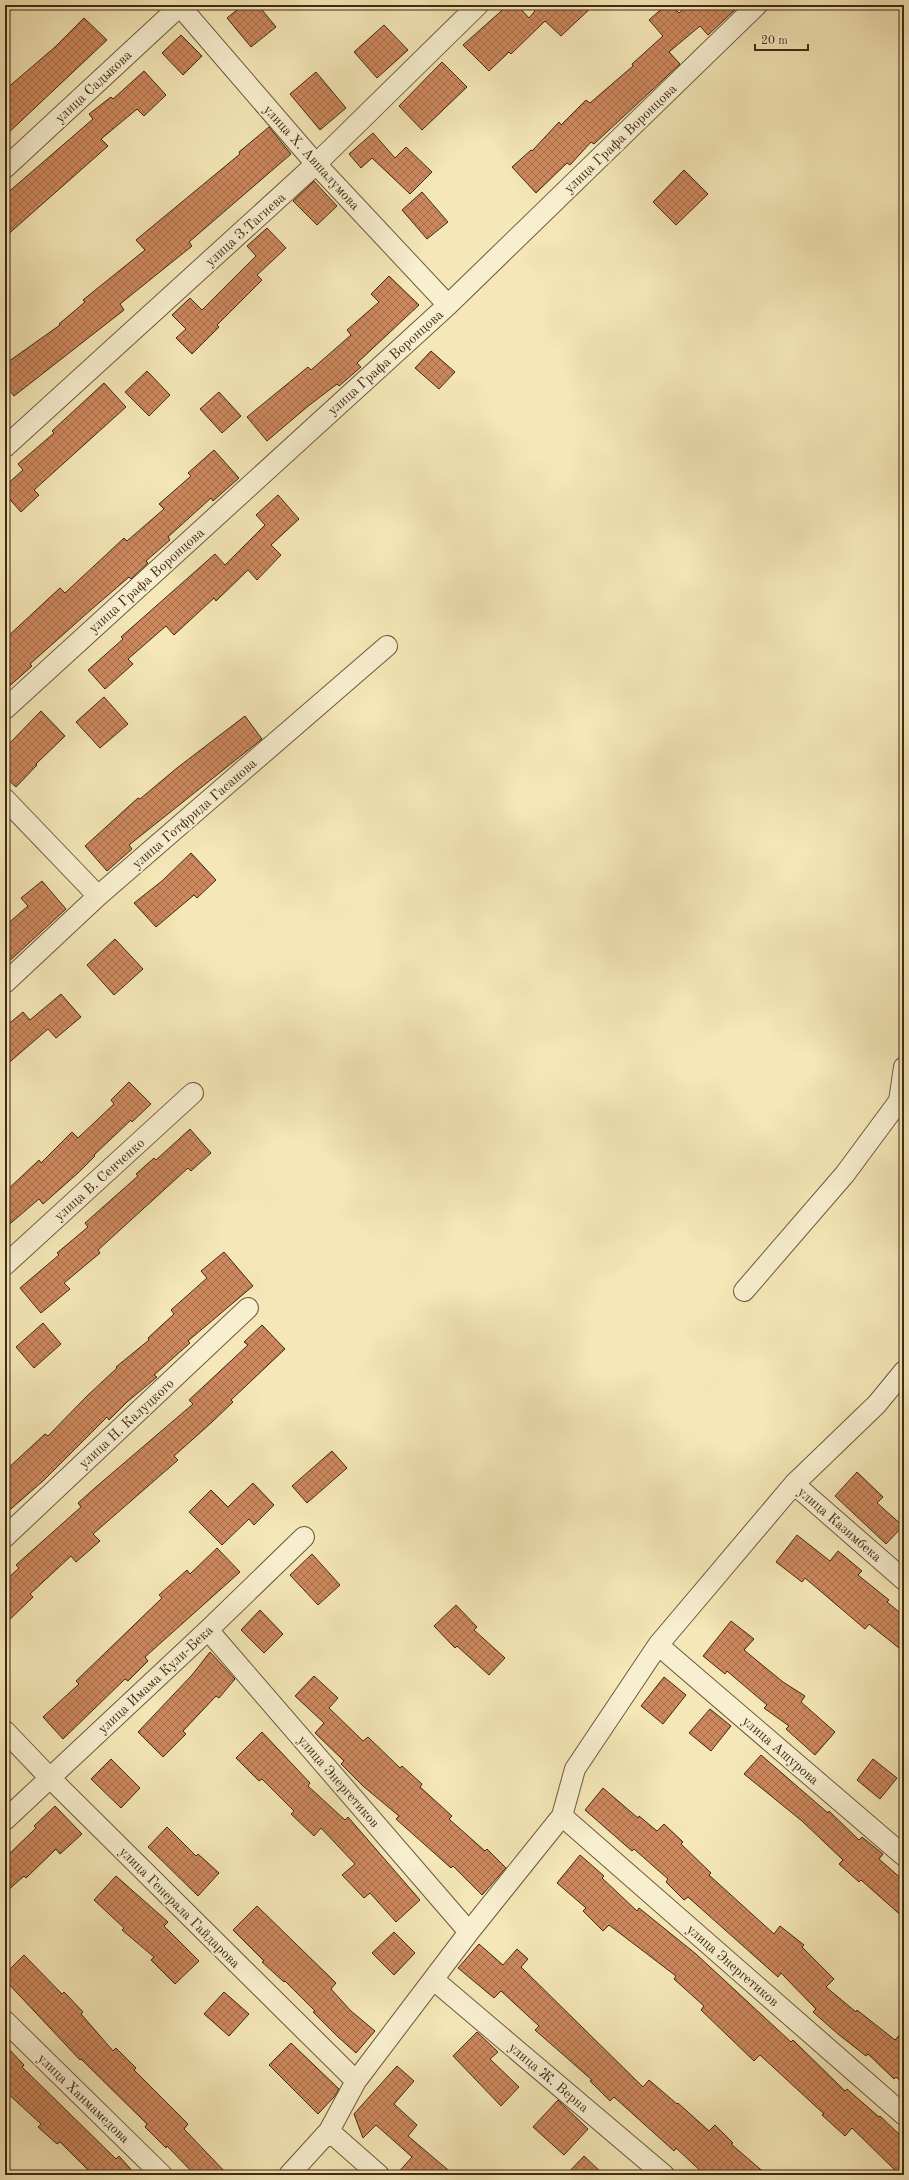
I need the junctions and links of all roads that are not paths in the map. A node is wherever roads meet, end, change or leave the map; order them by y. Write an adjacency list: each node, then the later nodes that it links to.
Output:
1 (180, 5): 4 (street, улица Х. Авшалумова); 5 (street, улица Садыкова)
2 (478, 5): 4 (street, улица З.Тагиева)
3 (757, 5): 6 (street, улица Графа Воронцова)
4 (316, 164): 6 (street, улица Х. Авшалумова); 7 (street, улица З.Тагиева)
5 (5, 168)
6 (448, 304): 9 (street, улица Графа Воронцова)
7 (5, 447)
8 (387, 646): 11 (street, улица Готфрида Гасанова)
9 (5, 709)
10 (5, 799): 11 (street)
11 (98, 896): 12 (street, улица Готфрида Гасанова)
12 (5, 983)
13 (904, 1068): 16 (street)
14 (193, 1093): 15 (street, улица В. Сенченко)
15 (5, 1265)
16 (744, 1291)
17 (248, 1308): 20 (street, улица Н. Калуцкого)
18 (904, 1371): 19 (street)
19 (794, 1484): 22 (street, улица Казимбека); 24 (street)
20 (5, 1537)
21 (304, 1537): 23 (street, улица Имама Кули-Бека)
22 (904, 1580)
23 (208, 1630): 26 (street, улица Имама Кули-Бека); 30 (street, улица Энергетиков)
24 (658, 1645): 27 (street); 29 (street, улица Ашурова)
25 (5, 1731): 26 (street, улица Генерала Гайдарова)
26 (49, 1777): 28 (street, улица Имама Кули-Бека); 33 (street, улица Генерала Гайдарова)
27 (562, 1816): 30 (street); 34 (street, улица Энергетиков)
28 (5, 1820)
29 (904, 1856)
30 (469, 1932): 31 (street)
31 (434, 1980): 33 (street); 39 (street, улица Ж. Верна)
32 (5, 2021): 36 (street, улица Ханмамедова)
33 (356, 2081): 35 (street)
34 (904, 2115)
35 (329, 2130): 37 (street); 38 (street)
36 (162, 2175)
37 (289, 2175)
38 (379, 2175)
39 (664, 2175)

